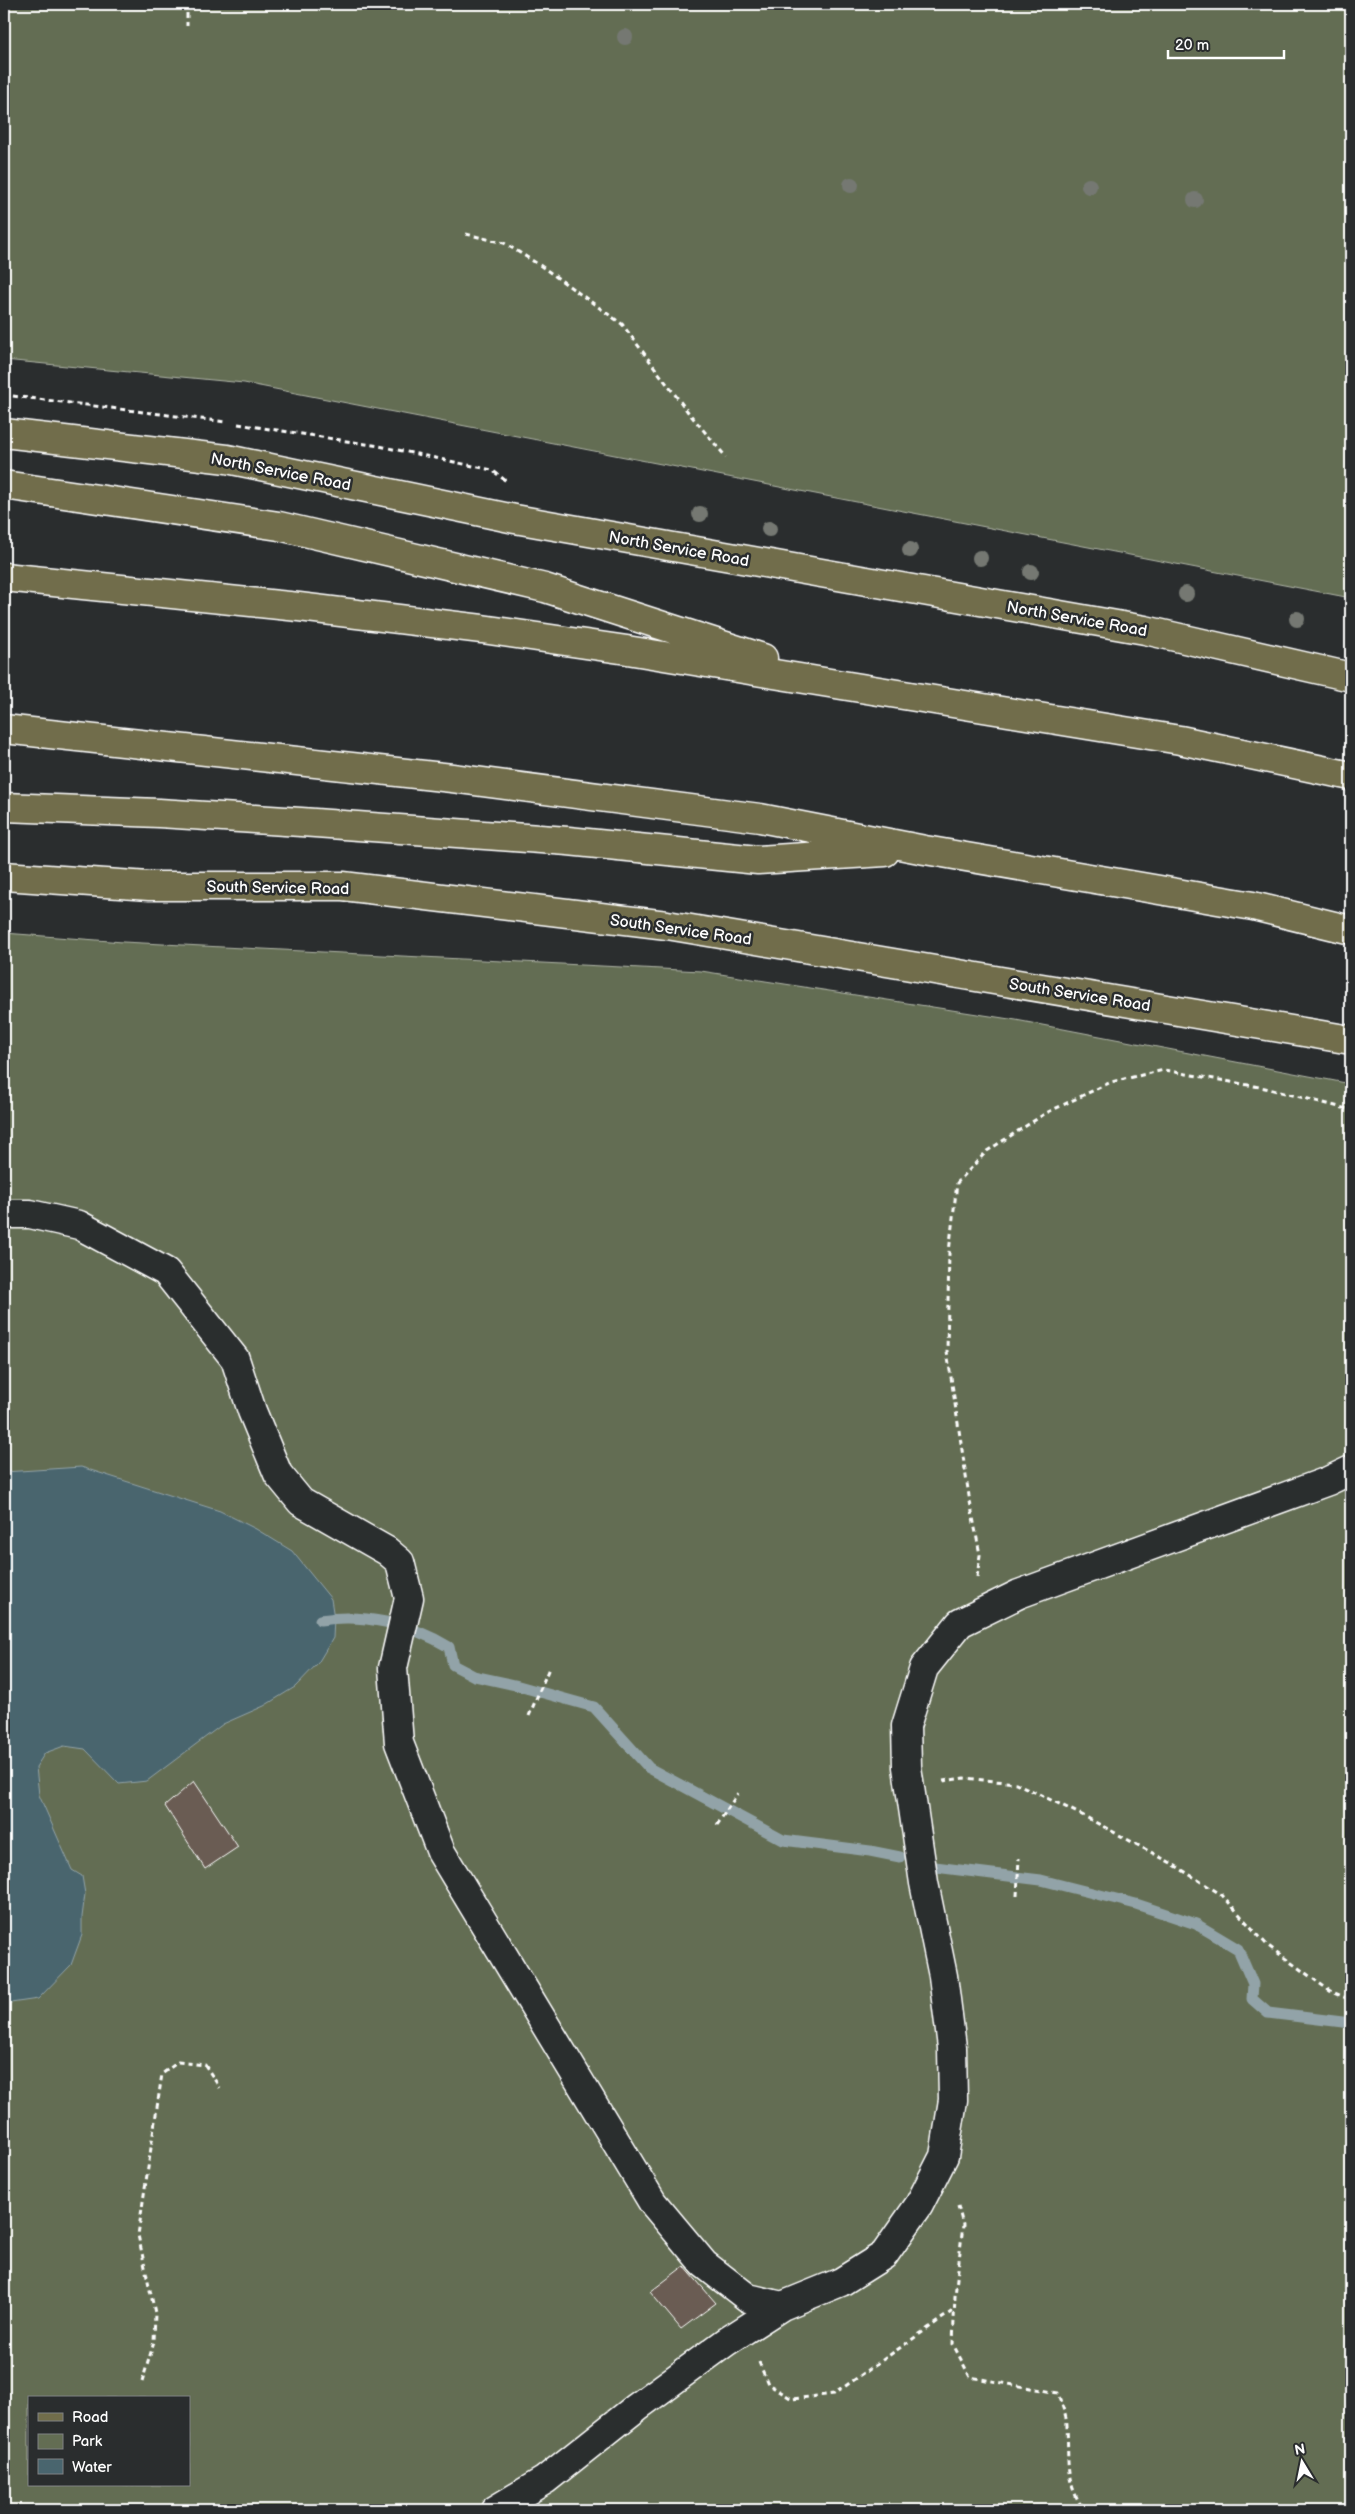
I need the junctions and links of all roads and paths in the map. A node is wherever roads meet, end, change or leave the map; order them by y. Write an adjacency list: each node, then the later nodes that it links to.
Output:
1 (186, 4): 2 (path)
2 (188, 26)
3 (466, 234): 5 (path)
4 (4, 433): 8 (main road, North Service Road)
5 (726, 457)
6 (4, 485): 9 (main road)
7 (4, 577): 9 (main road)
8 (1351, 677)
9 (850, 686): 11 (main road)
10 (4, 729): 13 (main road)
11 (1351, 776)
12 (4, 807): 13 (main road)
13 (925, 850): 15 (main road)
14 (4, 876): 16 (main road, South Service Road)
15 (1351, 930)
16 (1351, 1040)
17 (1351, 1110): 20 (path)
18 (4, 1214): 31 (lane)
19 (1351, 1470): 20 (lane)
20 (972, 1617): 23 (lane)
21 (549, 1668): 22 (path)
22 (530, 1716)
23 (909, 1785): 28 (path); 30 (lane)
24 (738, 1793): 25 (path)
25 (717, 1825)
26 (1020, 1858): 27 (path)
27 (1017, 1896)
28 (1351, 2000)
29 (220, 2088): 34 (path)
30 (944, 2156): 31 (lane); 32 (path)
31 (782, 2306): 33 (lane)
32 (954, 2310): 33 (path); 36 (path)
33 (746, 2329): 35 (lane)
34 (142, 2382)
35 (495, 2510)
36 (1084, 2510)

